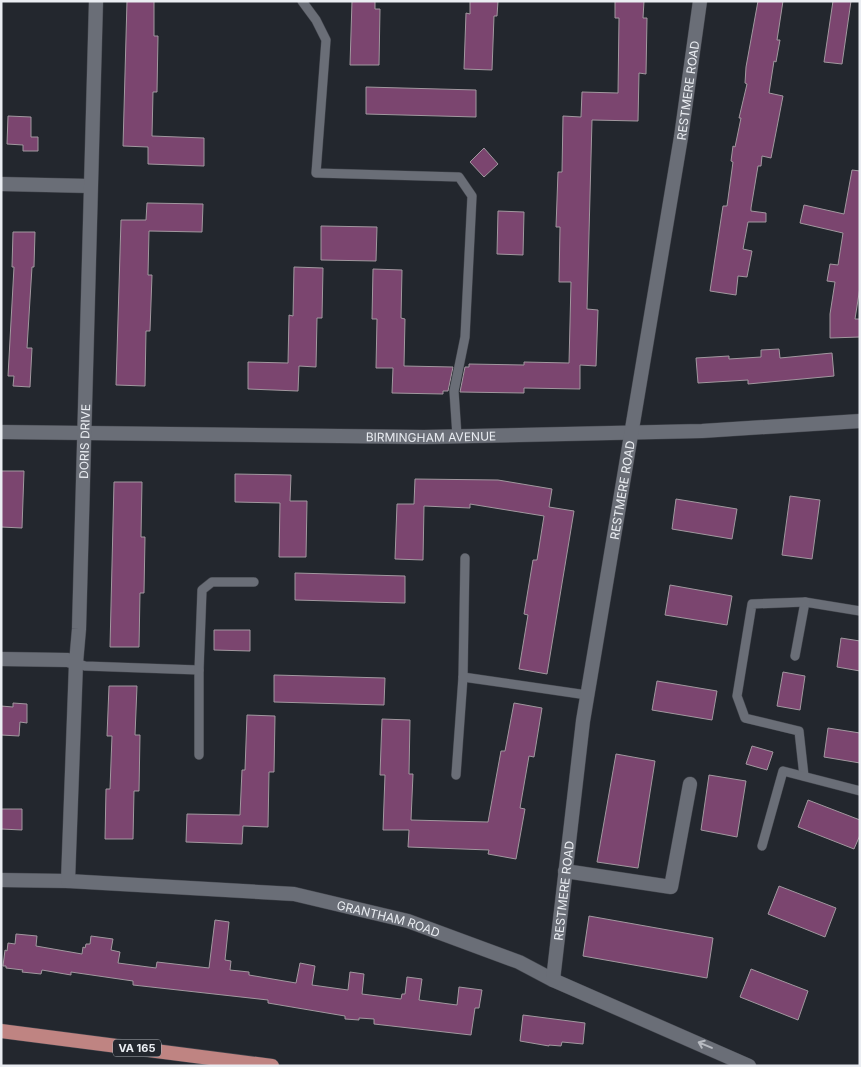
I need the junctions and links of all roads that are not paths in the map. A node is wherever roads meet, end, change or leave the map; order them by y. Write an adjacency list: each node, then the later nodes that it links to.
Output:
1 (96, 1): 5 (street, DORIS DRIVE)
2 (302, 1): 10 (lane)
3 (700, 1): 9 (street, RESTMERE ROAD)
4 (1, 184): 5 (street)
5 (90, 186): 8 (street, DORIS DRIVE)
6 (860, 421): 9 (street, BIRMINGHAM AVENUE)
7 (1, 432): 8 (street, BIRMINGHAM AVENUE)
8 (84, 433): 10 (street, BIRMINGHAM AVENUE); 17 (street, DORIS DRIVE)
9 (631, 433): 10 (street, BIRMINGHAM AVENUE); 20 (street, RESTMERE ROAD)
10 (457, 436)
11 (465, 558): 19 (lane)
12 (254, 582): 18 (lane)
13 (805, 602): 14 (lane); 15 (lane); 23 (lane)
14 (860, 611)
15 (795, 656)
16 (1, 659): 17 (street)
17 (76, 663): 18 (lane); 29 (street, DORIS DRIVE)
18 (199, 670): 21 (lane)
19 (462, 677): 20 (lane); 22 (lane)
20 (587, 695): 27 (street, RESTMERE ROAD)
21 (198, 755)
22 (456, 775)
23 (804, 776): 25 (lane); 26 (lane)
24 (690, 784): 27 (street)
25 (860, 791)
26 (762, 846)
27 (566, 871): 30 (street, RESTMERE ROAD)
28 (1, 880): 29 (street, GRANTHAM ROAD)
29 (68, 881): 30 (street, GRANTHAM ROAD)
30 (553, 980): 33 (street, GRANTHAM ROAD, one-way to 30)
31 (1, 1031): 32 (main road, VA 165)
32 (272, 1066)
33 (749, 1066)

